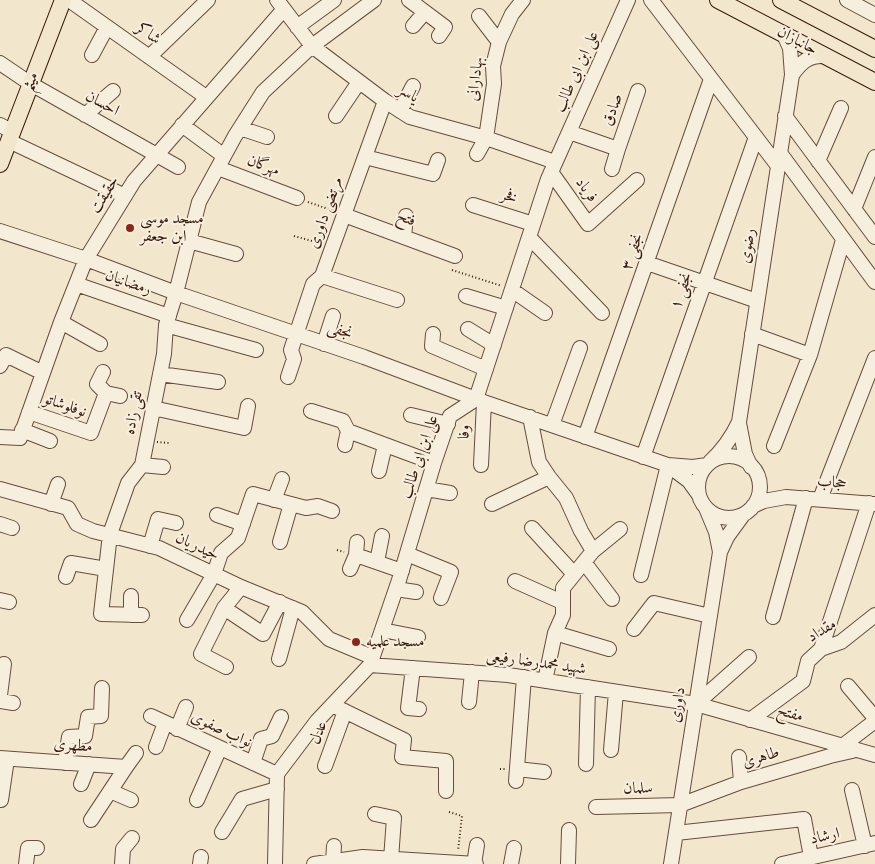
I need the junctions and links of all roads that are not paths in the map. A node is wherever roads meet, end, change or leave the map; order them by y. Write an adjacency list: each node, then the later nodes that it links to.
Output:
1 (63, 0): 33 (main road, میثم)
2 (69, 0): 18 (street, شاکر)
3 (208, 0): 27 (street)
4 (334, 0): 19 (street)
5 (374, 0): 23 (street, تقی زاده)
6 (409, 0): 14 (street)
7 (628, 0): 47 (street, علی ابن ابی طالب)
8 (651, 0): 30 (street)
9 (718, 0): 21 (main road, جانبازان)
10 (782, 0): 24 (main road, جانبازان)
11 (847, 0): 15 (street)
12 (515, 3): 22 (street, بهادارانی)
13 (281, 4): 19 (street, یاسر); 37 (street, حقیقت)
14 (425, 12): 17 (street); 20 (street)
15 (875, 14)
16 (479, 16): 22 (street)
17 (414, 26)
18 (107, 27): 25 (street); 27 (street, شاکر)
19 (297, 27): 23 (street, یاسر)
20 (445, 27)
21 (784, 34): 26 (main road, جانبازان); 29 (street, رضوی)
22 (499, 42): 50 (street, بهادارانی)
23 (312, 46): 31 (street, یاسر); 45 (street, تقی زاده)
24 (875, 50)
25 (92, 55)
26 (826, 56): 29 (street); 32 (main road, جانبازان)
27 (149, 57): 37 (street, شاکر)
28 (0, 63): 33 (street, احسان)
29 (792, 75): 43 (street, رضوی)
30 (711, 79): 49 (street); 81 (street, نجفی ۳)
31 (359, 82): 38 (street, یاسر); 42 (street)
32 (875, 82)
33 (31, 84): 41 (street, احسان); 46 (main road, میثم)
34 (413, 86): 40 (street)
35 (113, 91): 41 (street)
36 (638, 91): 51 (street, صادق)
37 (206, 97): 44 (street, حقیقت)
38 (385, 101): 40 (street, یاسر); 55 (street, مرتضی داوری)
39 (841, 108): 58 (street)
40 (400, 111): 50 (street, یاسر)
41 (86, 115): 53 (street, احسان)
42 (336, 116)
43 (785, 116): 56 (street, رضوی); 58 (street)
44 (182, 125): 53 (street, حقیقت); 59 (street, مهرگان)
45 (240, 128): 48 (street); 59 (street, تقی زاده)
46 (7, 132): 60 (main road, میثم); 65 (street)
47 (569, 132): 51 (street, صادق); 62 (street, علی ابن ابی طالب)
48 (267, 137)
49 (756, 137): 56 (street); 84 (street, نجفی ۱)
50 (486, 138): 52 (street); 62 (street, یاسر)
51 (618, 149): 63 (street)
52 (476, 154)
53 (156, 155): 61 (street, احسان); 65 (street, حقیقت)
54 (875, 157): 68 (street)
55 (364, 158): 57 (street); 69 (street, مرتضی داوری)
56 (779, 159): 76 (street); 90 (street, رضوی)
57 (438, 160)
58 (818, 161): 68 (street)
59 (221, 162): 66 (street, مهرگان); 77 (street, تقی زاده)
60 (0, 164)
61 (178, 167)
62 (553, 167): 64 (street, فریاد); 71 (street, علی ابن ابی طالب)
63 (612, 169)
64 (637, 180)
65 (125, 196): 80 (street, حقیقت)
66 (296, 198)
67 (473, 205): 71 (street, فخر)
68 (854, 209): 75 (street)
69 (344, 215): 73 (street, فتح); 82 (street, مرتضی داوری)
70 (406, 216): 73 (street)
71 (533, 224): 74 (street, علی ابن ابی طالب)
72 (0, 231): 80 (street, نجفی)
73 (404, 237): 79 (street, فتح)
74 (529, 237): 86 (street, علی ابن ابی طالب); 93 (street)
75 (875, 237)
76 (843, 240): 83 (street); 106 (street)
77 (189, 241): 78 (street); 87 (street, تقی زاده)
78 (236, 254)
79 (455, 256)
80 (86, 259): 85 (street, حقیقت); 87 (street, نجفی)
81 (647, 264): 84 (street); 129 (street, نجفی ۳)
82 (322, 276): 89 (street); 98 (street, مرتضی داوری)
83 (875, 282)
84 (703, 283): 90 (street); 133 (street, نجفی ۱)
85 (76, 284): 95 (street, رمضانیان); 96 (street, حقیقت)
86 (512, 290): 91 (street, علی ابن ابی طالب); 92 (street)
87 (176, 293): 95 (street, تقی زاده); 98 (street, نجفی)
88 (466, 296): 91 (street)
89 (397, 300)
90 (757, 302): 100 (street, رضوی)
91 (506, 308): 103 (street, علی ابن ابی طالب)
92 (545, 313)
93 (602, 313)
94 (334, 316): 102 (street)
95 (167, 320): 105 (street, رمضانیان); 112 (street, تقی زاده)
96 (61, 322): 101 (street); 111 (street, حقیقت)
97 (468, 330): 103 (street)
98 (296, 334): 102 (street, نجفی); 113 (street, مرتضی داوری)
99 (433, 334): 109 (street)
100 (752, 334): 106 (street); 124 (street, رضوی)
101 (100, 344)
102 (324, 344): 117 (street, نجفی)
103 (494, 345): 109 (street, علی ابن ابی طالب)
104 (580, 348): 126 (street)
105 (256, 350)
106 (810, 355): 132 (street)
107 (875, 358): 150 (street)
108 (0, 366): 111 (street)
109 (486, 369): 117 (street, علی ابن ابی طالب)
110 (103, 372): 115 (street)
111 (43, 373): 121 (street, حقیقت)
112 (160, 374): 114 (street); 119 (street, تقی زاده)
113 (288, 376)
114 (218, 382)
115 (106, 392): 116 (street, نوفلوشاتو); 121 (street, نوفلوشاتو)
116 (120, 396)
117 (480, 400): 123 (street, نجفی); 125 (street, علی ابن ابی طالب); 135 (street, وفا)
118 (248, 406): 119 (street)
119 (153, 408): 137 (street, تقی زاده)
120 (312, 410): 131 (street)
121 (29, 412): 127 (street, حقیقت)
122 (411, 415): 125 (street)
123 (530, 417): 126 (street, نجفی); 142 (street)
124 (739, 422): 136 (street); 141 (street)
125 (448, 424): 134 (street, علی ابن ابی طالب)
126 (552, 425): 129 (street, نجفی)
127 (21, 434): 128 (street); 130 (street)
128 (0, 437)
129 (585, 437): 133 (street, نجفی)
130 (50, 441)
131 (385, 445): 134 (street); 140 (street)
132 (774, 446)
133 (643, 457): 138 (street, نجفی)
134 (434, 463): 146 (street, علی ابن ابی طالب)
135 (481, 464)
136 (709, 464): 138 (street); 141 (street); 148 (street)
137 (142, 465): 139 (street); 164 (street, تقی زاده)
138 (668, 466): 148 (street); 177 (street)
139 (163, 467)
140 (379, 471)
141 (755, 472): 149 (street); 157 (street)
142 (549, 477): 154 (street); 170 (street)
143 (282, 479): 151 (street)
144 (58, 484): 152 (street)
145 (0, 489): 152 (street, حیدریان)
146 (426, 490): 147 (street); 169 (street, علی ابن ابی طالب)
147 (450, 493)
148 (699, 495): 156 (street)
149 (786, 497): 150 (street, حجاب); 157 (street)
150 (813, 499): 155 (street, حجاب); 191 (street)
151 (274, 500): 153 (street); 161 (street)
152 (51, 504): 164 (street, حیدریان)
153 (291, 504): 158 (street); 166 (street)
154 (492, 504)
155 (872, 504): 198 (street)
156 (706, 508): 157 (street); 168 (street)
157 (748, 510): 168 (street)
158 (332, 511)
159 (217, 515): 161 (street)
160 (176, 523): 167 (street)
161 (243, 524): 175 (street)
162 (532, 528): 176 (street)
163 (620, 529): 170 (street)
164 (110, 534): 167 (street, حیدریان); 172 (street, تقی زاده)
165 (382, 536): 171 (street)
166 (280, 542)
167 (150, 546): 175 (street, حیدریان)
168 (720, 552): 190 (street, داوری)
169 (407, 554): 174 (street, علی ابن ابی طالب); 184 (street)
170 (589, 556): 176 (street); 185 (street)
171 (378, 562): 173 (street); 174 (street)
172 (106, 569): 178 (street); 183 (street, تقی زاده)
173 (350, 569)
174 (402, 571): 181 (street, علی ابن ابی طالب)
175 (214, 574): 180 (street, حیدریان); 192 (street)
176 (574, 574): 186 (street)
177 (641, 575)
178 (66, 577)
179 (515, 581): 186 (street)
180 (241, 587): 187 (street, حیدریان); 188 (street)
181 (396, 589): 182 (street); 194 (street, علی ابن ابی طالب)
182 (416, 592)
183 (132, 596)
184 (441, 598)
185 (612, 599)
186 (562, 602): 195 (street)
187 (286, 605): 188 (street); 200 (street); 201 (street, حیدریان)
188 (224, 608): 203 (street)
189 (875, 615): 198 (street, مقداد)
190 (710, 616): 193 (street); 214 (street, داوری)
191 (773, 617)
192 (186, 620)
193 (634, 629)
194 (382, 630): 196 (street); 201 (street, علی ابن ابی طالب)
195 (555, 633): 197 (street); 207 (street)
196 (418, 637)
197 (609, 649)
198 (821, 649): 222 (street, مقداد)
199 (749, 658): 214 (street)
200 (279, 659)
201 (371, 661): 204 (street, شهید محمدرضا رفیعی); 215 (street, علی ابن ابی طالب)
202 (4, 664): 212 (street)
203 (226, 667)
204 (413, 668): 205 (street, شهید محمدرضا رفیعی); 217 (street)
205 (472, 672): 206 (street, شهید محمدرضا رفیعی); 213 (street)
206 (524, 678): 207 (street, شهید محمدرضا رفیعی); 239 (street)
207 (545, 681): 209 (street, شهید محمدرضا رفیعی)
208 (848, 686): 221 (street)
209 (588, 687): 211 (street, شهید محمدرضا رفیعی); 236 (street)
210 (102, 688): 233 (street)
211 (616, 692): 214 (street, شهید محمدرضا رفیعی); 227 (street)
212 (0, 695)
213 (469, 702)
214 (696, 704): 222 (street, مفتح); 250 (street, داوری)
215 (332, 705): 218 (street); 240 (street, علی ابن ابی طالب)
216 (186, 707): 223 (street)
217 (419, 709)
218 (345, 712): 237 (street, عدل); 245 (street)
219 (151, 716): 223 (street, نواب صفوی)
220 (281, 717): 234 (street)
221 (875, 719): 224 (street)
222 (750, 720): 224 (street, مفتح)
223 (171, 726): 225 (street); 226 (street, نواب صفوی)
224 (840, 746): 228 (street, مفتح)
225 (156, 747)
226 (220, 748): 234 (street, نواب صفوی); 249 (street)
227 (611, 750)
228 (854, 751): 230 (street, مفتح); 241 (street, طاهری)
229 (136, 754): 238 (street)
230 (875, 755)
231 (740, 757): 241 (street)
232 (4, 759): 233 (street, مطهری); 247 (street)
233 (65, 763): 235 (street, مطهری)
234 (253, 763): 240 (street, نواب صفوی)
235 (89, 764): 238 (street, مطهری); 242 (street)
236 (586, 764)
237 (325, 766)
238 (126, 767): 246 (street)
239 (544, 772)
240 (277, 774): 243 (street)
241 (741, 782): 250 (street, طاهری)
242 (81, 784)
243 (277, 789): 255 (street); 270 (street)
244 (852, 790): 258 (street)
245 (446, 791)
246 (110, 792): 248 (street); 253 (street)
247 (1, 800)
248 (131, 800)
249 (197, 800)
250 (680, 805): 251 (street, سلمان); 256 (street, داوری)
251 (596, 807)
252 (375, 814): 264 (street)
253 (91, 820)
254 (569, 830): 274 (street)
255 (222, 832)
256 (676, 833): 263 (street); 275 (street, داوری)
257 (132, 838): 269 (street)
258 (870, 844): 263 (street, ارشاد)
259 (477, 845): 272 (street)
260 (334, 846): 266 (street)
261 (37, 848): 268 (street)
262 (514, 848): 273 (street)
263 (811, 858): 276 (street, ارشاد)
264 (391, 859): 265 (street); 267 (street)
265 (362, 861): 266 (street)
266 (332, 862): 271 (street)
267 (456, 863): 272 (street)
268 (26, 864)
269 (122, 864)
270 (275, 864)
271 (314, 864)
272 (475, 864)
273 (511, 864)
274 (568, 864)
275 (671, 864)
276 (782, 864)

